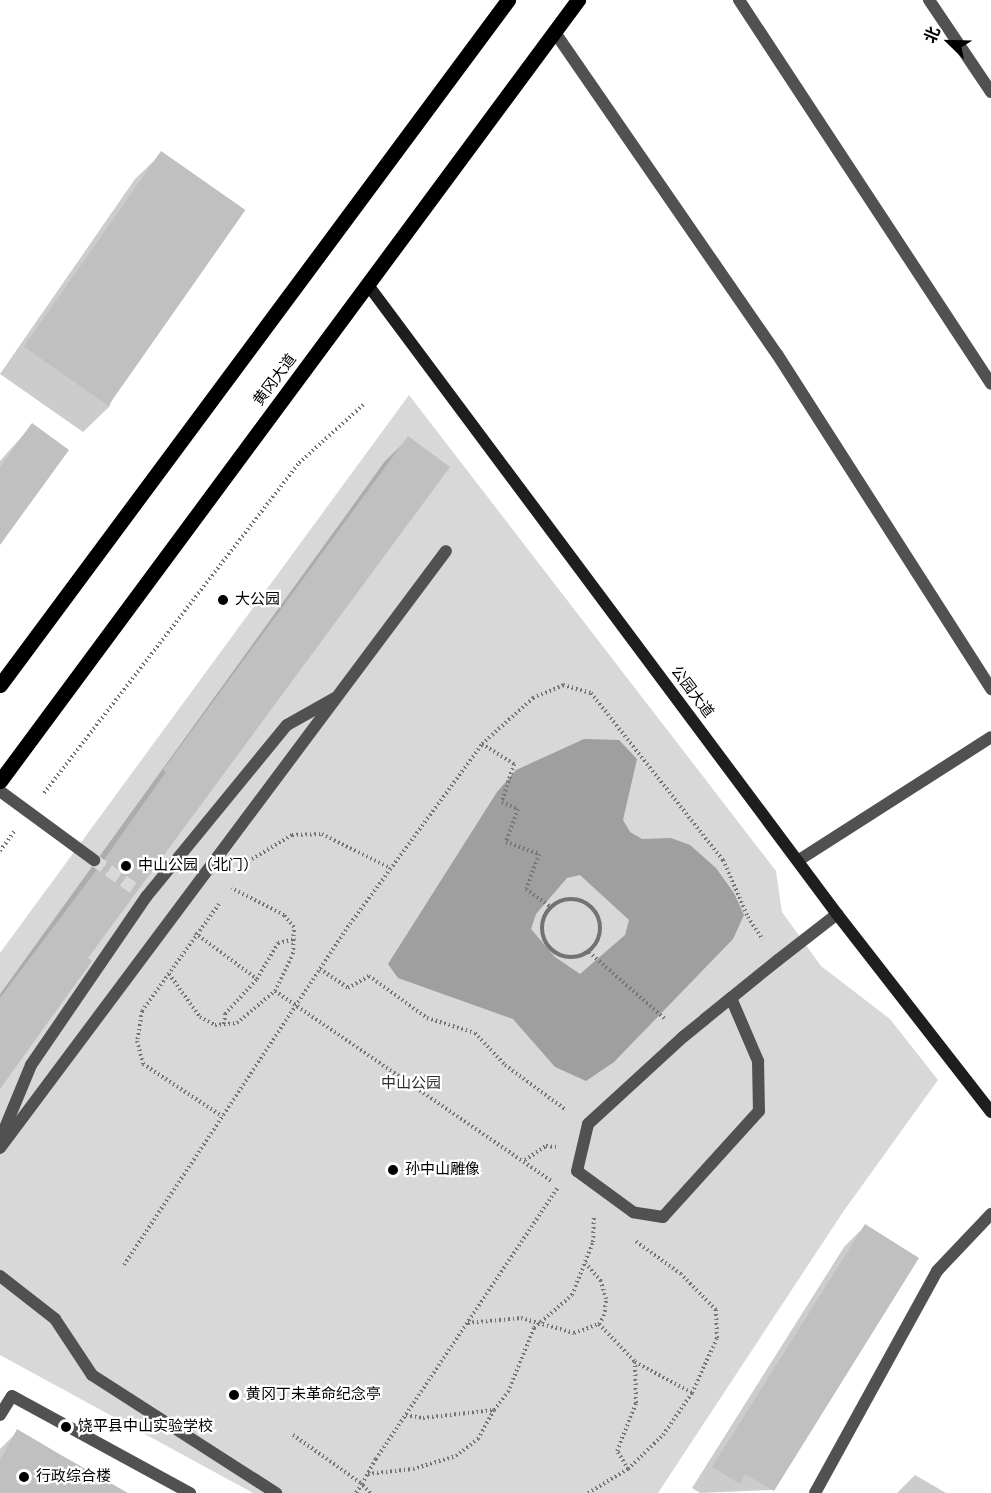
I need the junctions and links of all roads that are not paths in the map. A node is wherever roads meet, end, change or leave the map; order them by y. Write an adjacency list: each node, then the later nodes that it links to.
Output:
1 (508, 0): 10 (main road)
2 (578, 0): 14 (main road, 黄冈大道)
3 (739, 0): 8 (street)
4 (929, 0): 6 (street)
5 (555, 34): 11 (street)
6 (991, 92)
7 (371, 289): 17 (main road, 公园大道)
8 (991, 384)
9 (446, 550): 12 (street)
10 (0, 685)
11 (991, 689)
12 (341, 694): 21 (street); 22 (street)
13 (991, 737): 17 (street)
14 (0, 781)
15 (0, 791): 16 (street)
16 (94, 860)
17 (799, 861): 18 (main road, 公园大道)
18 (837, 914): 19 (street); 20 (main road, 公园大道)
19 (731, 998): 19 (street)
20 (991, 1112)
21 (0, 1140)
22 (0, 1148)
23 (991, 1214): 28 (street)
24 (0, 1276): 27 (street)
25 (0, 1415): 26 (street)
26 (190, 1493)
27 (276, 1493)
28 (815, 1493)

